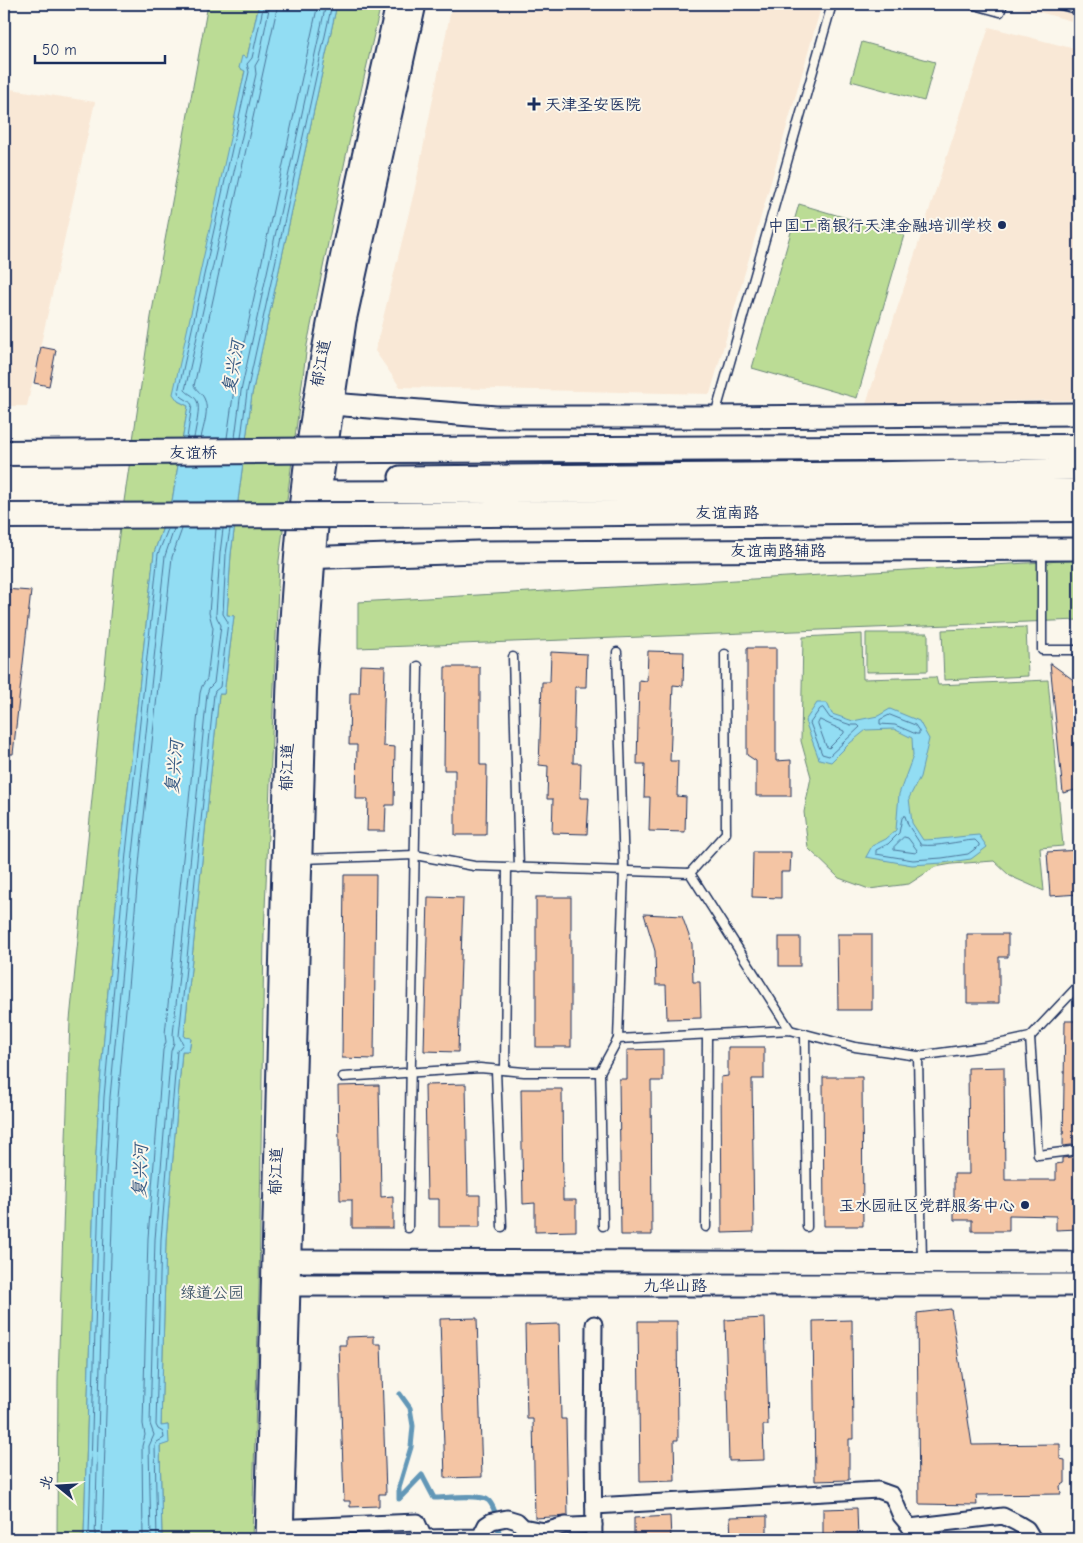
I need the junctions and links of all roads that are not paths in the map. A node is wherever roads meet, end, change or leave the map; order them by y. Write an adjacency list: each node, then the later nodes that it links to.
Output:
1 (397, 4): 8 (street, 郁江道)
2 (415, 4): 8 (street, 郁江道)
3 (832, 4): 10 (lane)
4 (971, 4): 5 (lane)
5 (1003, 4)
6 (1057, 4): 7 (lane)
7 (1079, 10)
8 (323, 404): 10 (street); 14 (street, 郁江道)
9 (1079, 414): 10 (street)
10 (714, 417)
11 (1079, 448): 12 (main road, 友谊桥, bridge)
12 (4, 454)
13 (1079, 469): 14 (street)
14 (312, 485): 15 (street); 20 (street, 郁江道)
15 (1079, 490)
16 (1079, 509): 17 (main road, 友谊南路, bridge)
17 (4, 516)
18 (1042, 549): 19 (street, 友谊南路辅路); 20 (street, 友谊南路辅路); 21 (lane)
19 (1079, 549)
20 (305, 557): 27 (street, 郁江道); 50 (street, 郁江道)
21 (1079, 650)
22 (617, 652): 30 (lane)
23 (725, 654): 31 (lane)
24 (513, 657): 29 (lane)
25 (418, 666): 26 (lane)
26 (415, 855): 27 (lane); 28 (lane); 42 (lane)
27 (301, 860): 50 (street, 郁江道)
28 (507, 867): 29 (lane); 40 (lane)
29 (520, 868): 30 (lane)
30 (624, 871): 31 (lane); 37 (lane)
31 (690, 873): 33 (lane)
32 (1079, 985): 36 (lane)
33 (790, 1030): 34 (lane); 35 (lane)
34 (805, 1034): 38 (lane); 48 (lane)
35 (707, 1035): 37 (lane); 47 (lane)
36 (1030, 1037): 38 (lane); 44 (lane)
37 (618, 1039): 41 (lane)
38 (918, 1056): 51 (lane)
39 (496, 1070): 40 (lane); 42 (lane); 46 (lane)
40 (505, 1070): 41 (lane)
41 (600, 1072): 45 (lane)
42 (410, 1073): 43 (lane); 49 (lane)
43 (343, 1077)
44 (1079, 1150)
45 (603, 1226)
46 (502, 1227)
47 (706, 1227)
48 (807, 1227)
49 (408, 1228)
50 (281, 1261): 51 (street, 九华山路); 53 (street, 郁江道)
51 (922, 1263): 52 (street, 九华山路)
52 (1079, 1263)
53 (280, 1285): 54 (street, 九华山路); 59 (street, 郁江道)
54 (1079, 1285)
55 (594, 1324): 56 (street)
56 (594, 1506): 57 (street); 58 (street)
57 (594, 1532): 59 (street)
58 (914, 1533): 60 (street)
59 (274, 1534)
60 (1032, 1539)

